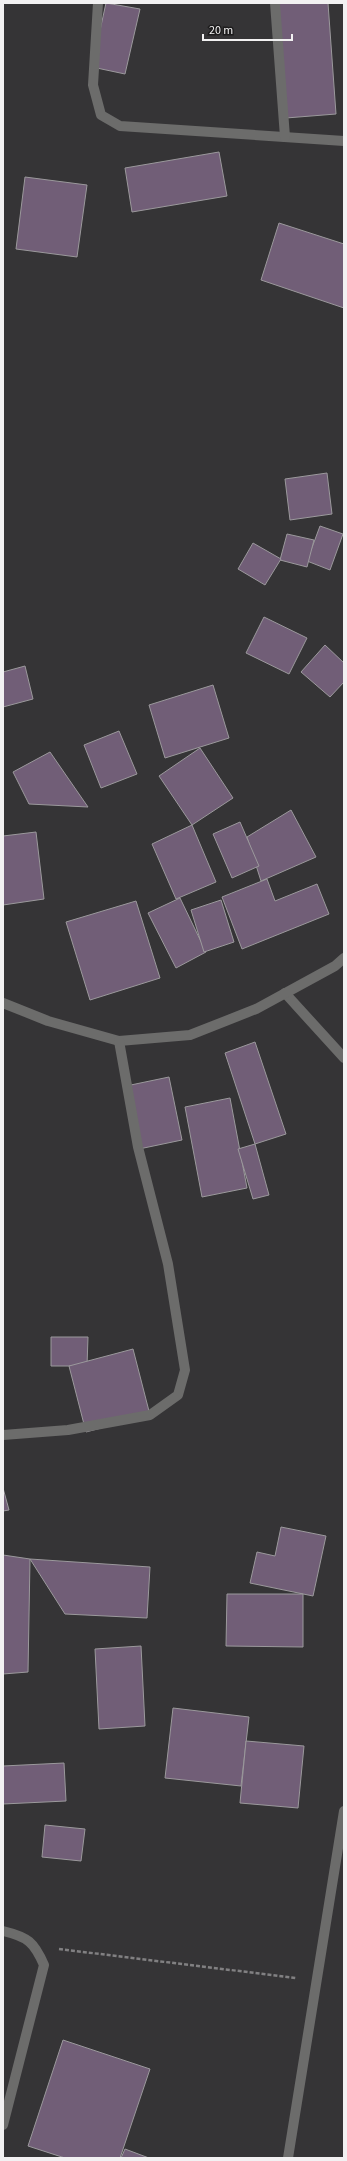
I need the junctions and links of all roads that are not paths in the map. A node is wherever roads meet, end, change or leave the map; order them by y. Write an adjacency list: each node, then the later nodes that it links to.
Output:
1 (98, 3): 3 (street)
2 (275, 3): 3 (street)
3 (285, 137): 4 (street)
4 (344, 141)
5 (344, 958): 6 (street)
6 (285, 993): 8 (street); 9 (street)
7 (3, 1003): 8 (street)
8 (119, 1041): 10 (street)
9 (344, 1058)
10 (3, 1435)
11 (344, 1811): 14 (street)
12 (3, 1931): 13 (street)
13 (3, 2125)
14 (288, 2158)

